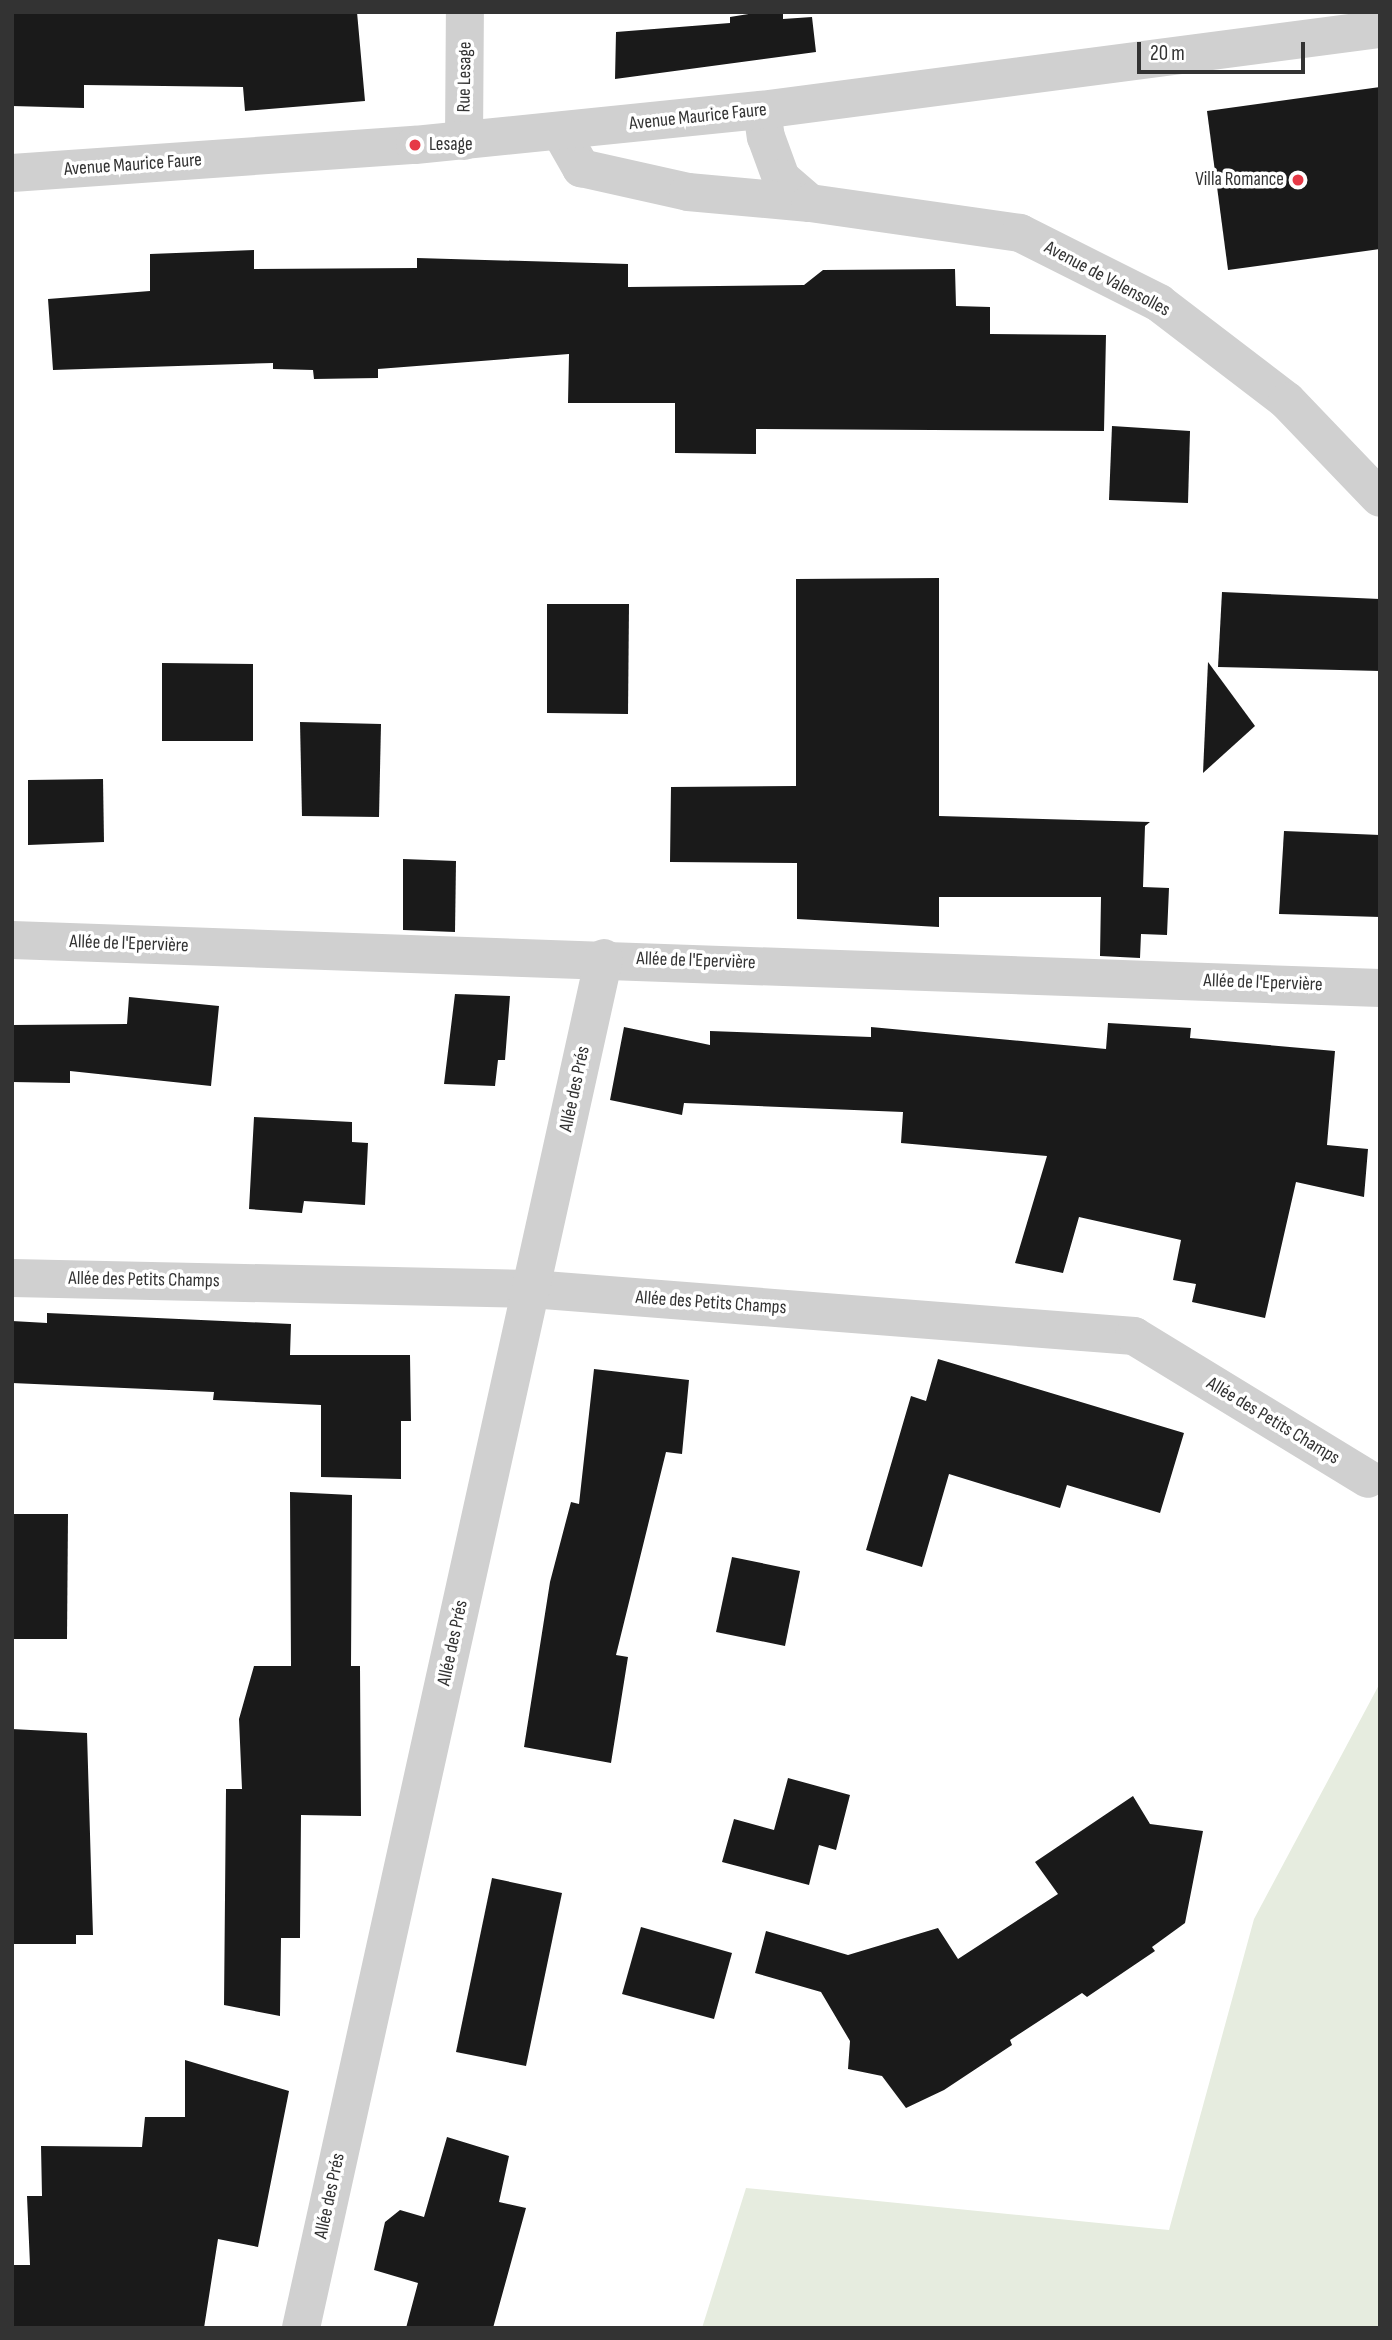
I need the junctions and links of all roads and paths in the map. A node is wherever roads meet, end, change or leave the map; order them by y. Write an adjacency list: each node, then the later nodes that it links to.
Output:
1 (465, 12): 5 (street, Rue Lesage)
2 (1380, 29): 3 (street, Avenue Maurice Faure)
3 (762, 110): 4 (street, Avenue Maurice Faure); 7 (street)
4 (560, 131): 5 (street, Avenue Maurice Faure); 7 (street, Avenue de Valensolles)
5 (464, 141): 6 (street, Avenue Maurice Faure)
6 (12, 173)
7 (810, 203): 8 (street, Avenue de Valensolles)
8 (1380, 498)
9 (12, 940): 10 (street, Allée de l'Epervière)
10 (604, 958): 11 (street, Allée de l'Epervière); 13 (street, Allée des Prés)
11 (1380, 988)
12 (12, 1278): 13 (street, Allée des Petits Champs)
13 (531, 1289): 14 (street, Allée des Petits Champs); 15 (street, Allée des Prés)
14 (1368, 1479)
15 (301, 2328)

